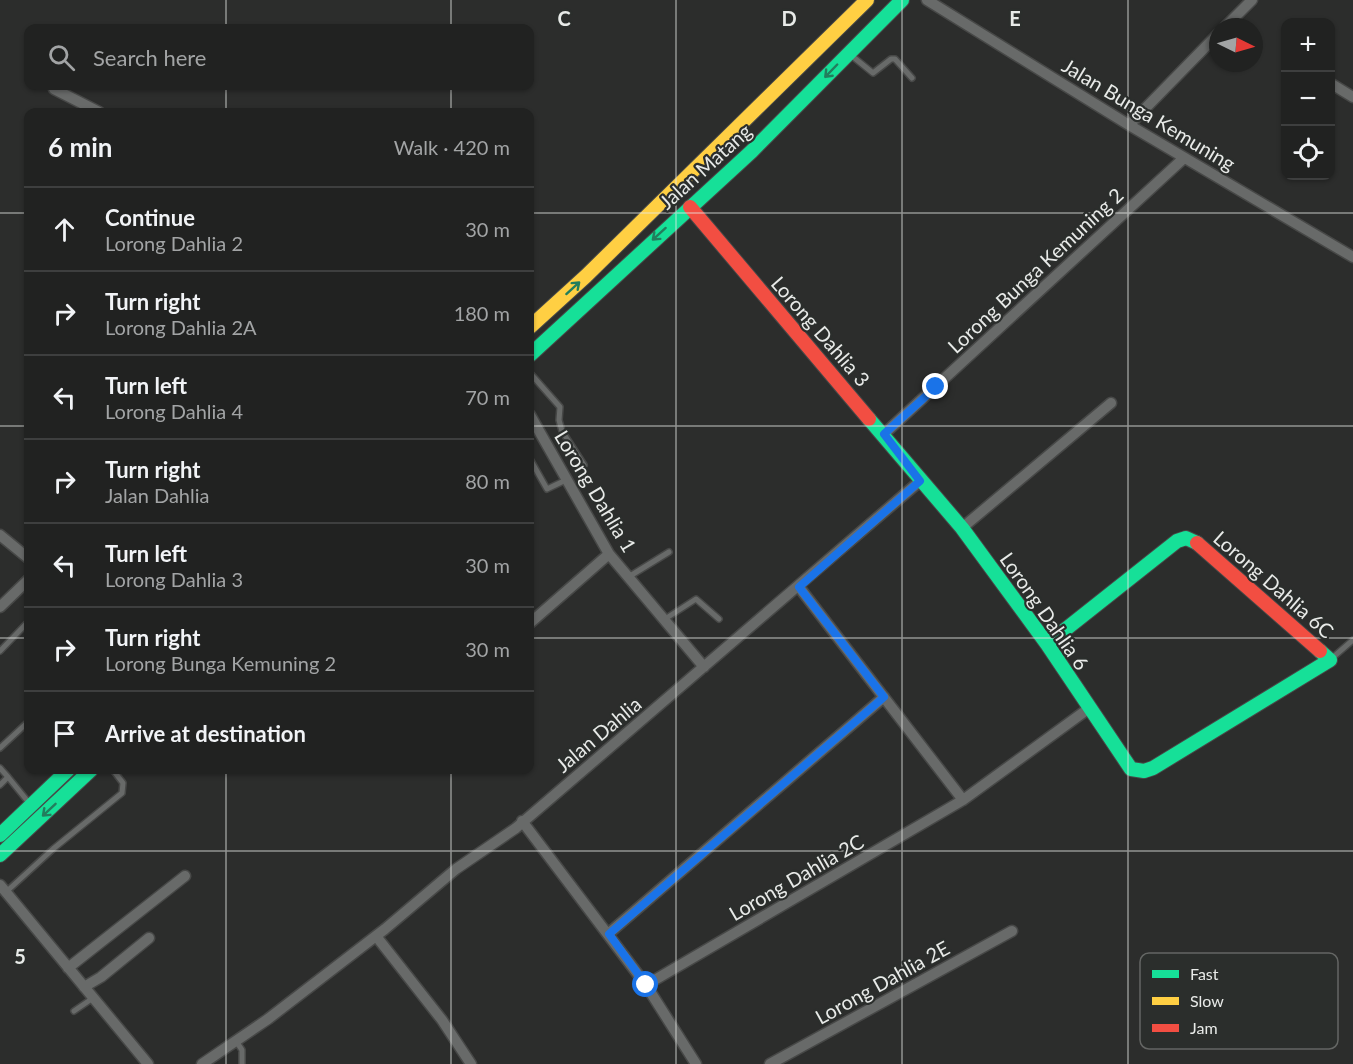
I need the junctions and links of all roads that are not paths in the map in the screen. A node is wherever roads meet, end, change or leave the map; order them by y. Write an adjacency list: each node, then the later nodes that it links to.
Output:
1 (851, 0): 6 (street)
2 (867, 0): 6 (street, Jalan Matang)
3 (902, 0): 9 (street, Jalan Matang)
4 (927, 0): 15 (street, Jalan Bunga Kemuning)
5 (1252, 0): 7 (street)
6 (850, 17): 19 (street, Jalan Matang, one-way to 6)
7 (1234, 18)
8 (1209, 43): 15 (street)
9 (848, 52): 10 (lane); 17 (street, Jalan Matang, one-way to 17)
10 (912, 78)
11 (1335, 86): 13 (street)
12 (56, 90): 14 (street)
13 (1353, 97)
14 (91, 108)
15 (1129, 125): 16 (street, Jalan Bunga Kemuning)
16 (1184, 158): 18 (street, Jalan Bunga Kemuning); 24 (street, Lorong Bunga Kemuning 2)
17 (690, 207): 20 (street, Jalan Matang, one-way to 20); 24 (street, Lorong Dahlia 3)
18 (1353, 257)
19 (534, 323)
20 (534, 350)
21 (534, 378): 25 (lane)
22 (1111, 403): 29 (street)
23 (534, 431): 27 (street, Lorong Dahlia 1)
24 (884, 434): 28 (street, Lorong Dahlia 3)
25 (584, 465)
26 (534, 466): 27 (lane)
27 (566, 480): 32 (street, Lorong Dahlia 1)
28 (920, 481): 29 (street, Lorong Dahlia 6); 36 (street, Jalan Dahlia)
29 (962, 528): 43 (street, Lorong Dahlia 6)
30 (0, 535): 33 (street)
31 (669, 552): 34 (lane)
32 (609, 554): 34 (street, Lorong Dahlia 1); 40 (street)
33 (24, 555)
34 (630, 576): 39 (street, Lorong Dahlia 1)
35 (24, 584): 37 (street)
36 (799, 587): 46 (street, Jalan Dahlia); 47 (street)
37 (0, 607)
38 (719, 618): 39 (lane)
39 (665, 619): 46 (street, Lorong Dahlia 1)
40 (534, 620)
41 (24, 626): 44 (lane)
42 (1353, 640): 45 (lane)
43 (1047, 644): 45 (street, Lorong Dahlia 6C); 48 (street, Lorong Dahlia 6)
44 (0, 651)
45 (1330, 660): 48 (street, Lorong Dahlia 6)
46 (704, 667): 59 (street, Jalan Dahlia)
47 (884, 697): 57 (street); 65 (street)
48 (1088, 709): 57 (street, Lorong Dahlia 2C)
49 (24, 726): 50 (lane)
50 (0, 748)
51 (0, 768): 55 (lane)
52 (64, 774): 58 (street)
53 (87, 774): 61 (street, one-way to 61)
54 (116, 774): 63 (lane)
55 (8, 777): 56 (lane); 58 (lane)
56 (0, 785)
57 (963, 800): 69 (street, Lorong Dahlia 2C)
58 (31, 805): 60 (street)
59 (522, 822): 65 (street); 66 (street, Jalan Dahlia)
60 (0, 835)
61 (0, 855)
62 (185, 876): 68 (street)
63 (3, 888): 68 (street)
64 (1012, 931): 79 (street, Lorong Dahlia 2E)
65 (609, 934): 69 (street)
66 (376, 936): 73 (street, Jalan Dahlia); 77 (street)
67 (149, 938): 70 (street)
68 (68, 968): 70 (street)
69 (646, 985): 78 (street)
70 (84, 987): 71 (street)
71 (93, 998): 72 (lane); 74 (street)
72 (74, 1011)
73 (236, 1041): 75 (street, Jalan Dahlia); 76 (lane)
74 (148, 1064)
75 (202, 1064)
76 (242, 1064)
77 (471, 1064)
78 (696, 1064)
79 (770, 1064)

